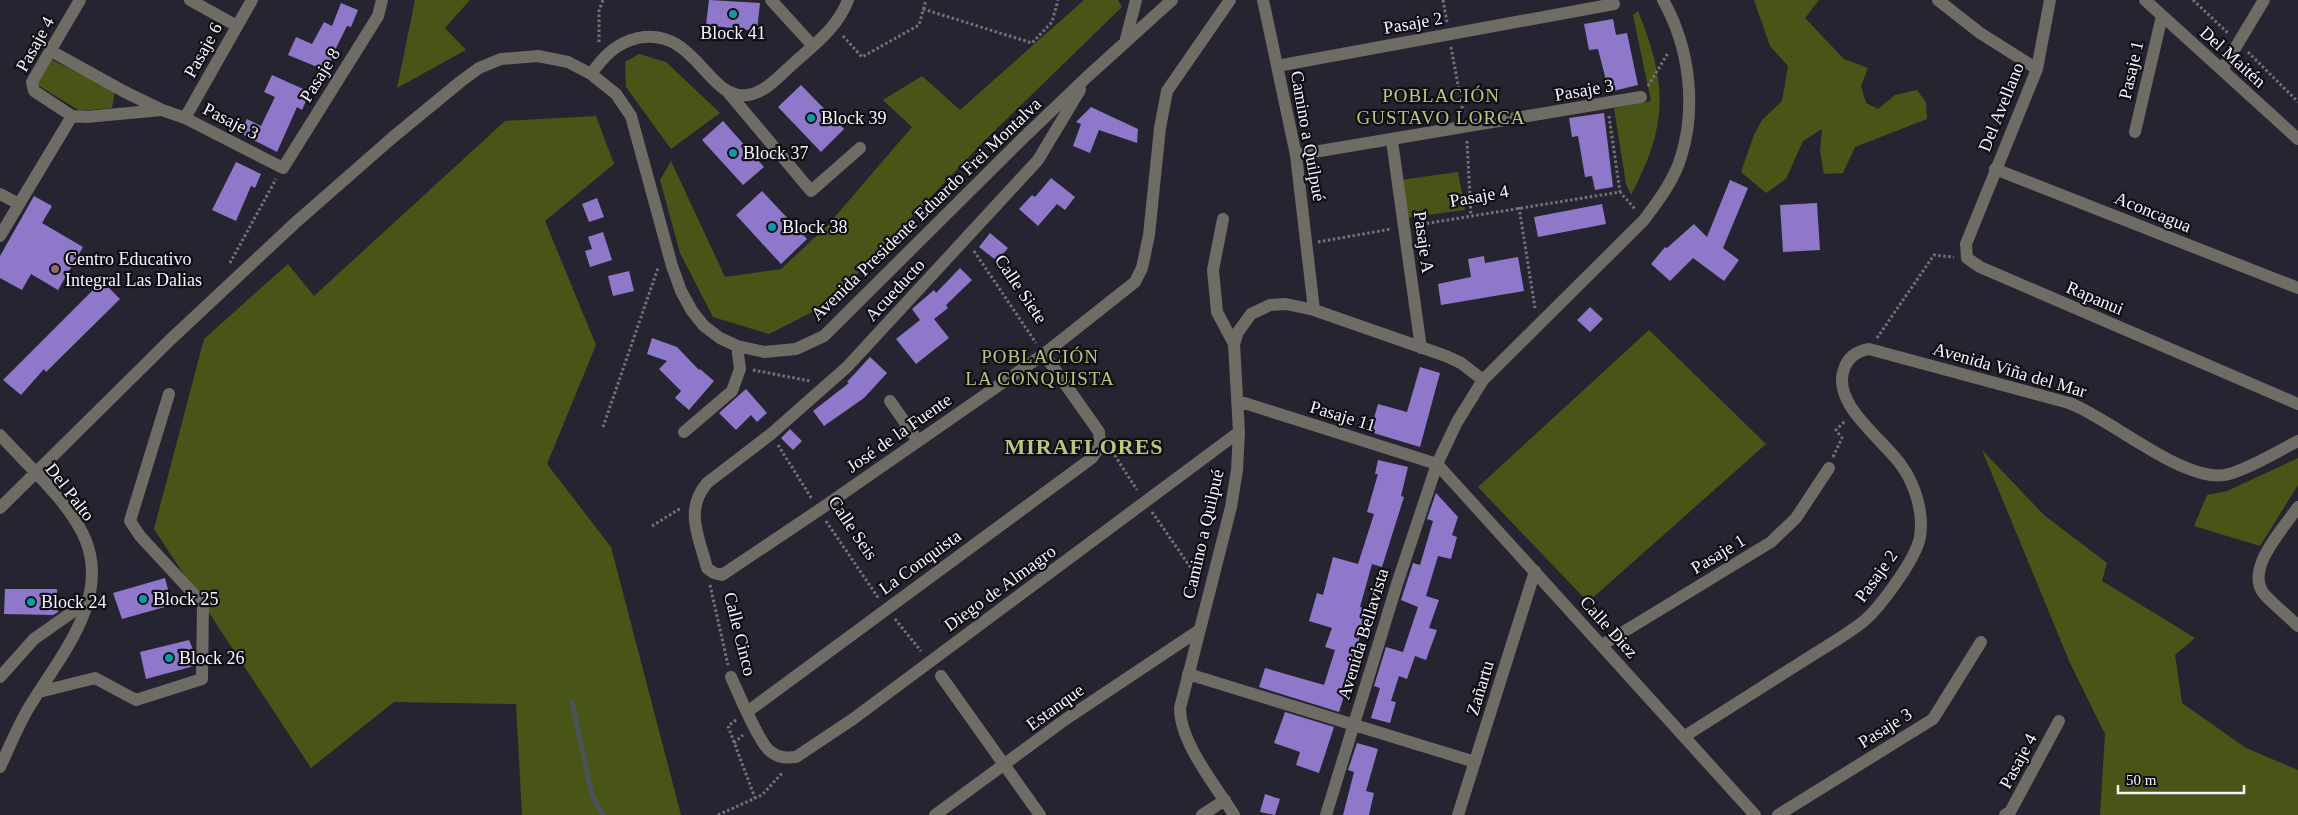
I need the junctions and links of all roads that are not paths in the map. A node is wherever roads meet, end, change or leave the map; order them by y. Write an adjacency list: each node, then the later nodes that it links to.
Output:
1 (80, 0): 23 (street, Pasaje 4)
2 (190, 0): 20 (street)
3 (252, 0): 20 (street, Pasaje 6)
4 (382, 0): 42 (street, Pasaje 8)
5 (771, 0): 22 (street)
6 (848, 0): 22 (street)
7 (1136, 0): 21 (street)
8 (1172, 0): 21 (street, Avenida Presidente Eduardo Frei Montalva)
9 (1230, 0): 54 (street, José de la Fuente)
10 (1263, 0): 24 (street, Camino a Quilpué)
11 (1561, 0): 18 (street)
12 (1938, 0): 25 (street)
13 (2050, 0): 25 (street, Del Avellano)
14 (2145, 0): 19 (street, Del Maitén)
15 (2264, 0): 26 (street)
16 (1667, 3): 55 (street)
17 (1614, 4): 18 (street, Pasaje 2)
18 (1564, 13): 24 (street, Pasaje 2)
19 (2162, 16): 26 (street, Del Maitén); 37 (street, Pasaje 1)
20 (237, 26): 36 (street, Pasaje 6)
21 (1125, 43): 28 (street, Avenida Presidente Eduardo Frei Montalva)
22 (813, 46): 29 (street)
23 (51, 51): 30 (street, Pasaje 3); 34 (street, Pasaje 4)
24 (1277, 66): 41 (street, Camino a Quilpué)
25 (2037, 69): 43 (street, Del Avellano)
26 (2222, 70): 38 (street, Del Maitén)
27 (591, 74): 29 (street); 51 (street, Avenida Presidente Eduardo Frei Montalva); 67 (street, Avenida Presidente Eduardo Frei Montalva)
28 (1088, 76): 51 (street, Avenida Presidente Eduardo Frei Montalva); 70 (street, Acueducto)
29 (726, 90): 40 (street)
30 (125, 92): 32 (street, Pasaje 3); 33 (street)
31 (1641, 97): 39 (street, Pasaje 3)
32 (162, 110): 33 (street, Pasaje 3); 36 (street, Pasaje 3)
33 (118, 114): 35 (street, Pasaje 3)
34 (72, 116): 35 (street, Pasaje 4); 45 (street)
35 (86, 117)
36 (185, 118): 42 (street, Pasaje 3)
37 (2135, 132)
38 (2298, 138)
39 (1392, 141): 41 (street, Pasaje 3); 52 (street, Pasaje A)
40 (860, 148)
41 (1296, 155): 49 (street, Camino a Quilpué)
42 (283, 168)
43 (1995, 168): 48 (street, Aconcagua); 59 (street, Rapanui)
44 (0, 194): 45 (street)
45 (19, 204): 47 (street)
46 (1223, 219): 50 (street)
47 (0, 236)
48 (2298, 288)
49 (1314, 310): 50 (street, Camino a Quilpué); 52 (street, Camino a Quilpué)
50 (1234, 344): 58 (street, Camino a Quilpué)
51 (741, 347): 60 (street)
52 (1421, 348): 55 (street, Camino a Quilpué)
53 (1869, 349): 63 (street, Avenida Viña del Mar); 86 (street, Pasaje 2)
54 (1044, 354): 64 (street, José de la Fuente); 83 (street, La Conquista)
55 (1482, 380): 65 (street)
56 (169, 394): 82 (street)
57 (890, 401): 64 (street)
58 (1238, 401): 61 (street, Camino a Quilpué); 65 (street, Pasaje 11)
59 (2298, 404)
60 (684, 432)
61 (1238, 432): 75 (street, Camino a Quilpué); 87 (street, Diego de Almagro)
62 (0, 435): 67 (street, Del Palto)
63 (2298, 441)
64 (918, 442): 72 (street, José de la Fuente)
65 (1437, 464): 71 (street, Calle Diez); 85 (street, Avenida Bellavista)
66 (1828, 468): 77 (street, Pasaje 1)
67 (35, 474): 69 (street, Avenida Presidente Eduardo Frei Montalva); 73 (street, Del Palto)
68 (2298, 507): 74 (street)
69 (0, 508)
70 (707, 568): 72 (street, Calle Cinco)
71 (1534, 571): 77 (street, Calle Diez); 88 (street, Zañartu)
72 (722, 575)
73 (88, 601): 80 (street); 82 (street, Del Palto)
74 (2298, 626)
75 (1198, 631): 78 (street, Camino a Quilpué); 89 (street, Estanque)
76 (1981, 642): 99 (street, Pasaje 3)
77 (1602, 645): 86 (street, Calle Diez)
78 (1188, 674): 85 (street); 91 (street, Camino a Quilpué)
79 (941, 676): 89 (street)
80 (0, 677)
81 (731, 677): 83 (street, Calle Cinco)
82 (39, 692): 90 (street, Del Palto)
83 (746, 712): 87 (street, Calle Cinco)
84 (2059, 721): 100 (street, Pasaje 4)
85 (1353, 726): 88 (street); 96 (street, Avenida Bellavista)
86 (1685, 736): 98 (street, Calle Diez)
87 (777, 755)
88 (1475, 762): 97 (street, Zañartu)
89 (1006, 765): 92 (street, Estanque); 93 (street)
90 (0, 767)
91 (1225, 800): 94 (street); 95 (street, Camino a Quilpué)
92 (935, 815)
93 (1040, 815)
94 (1202, 815)
95 (1234, 815)
96 (1326, 815)
97 (1458, 815)
98 (1755, 815)
99 (1778, 815)
100 (2005, 815)

